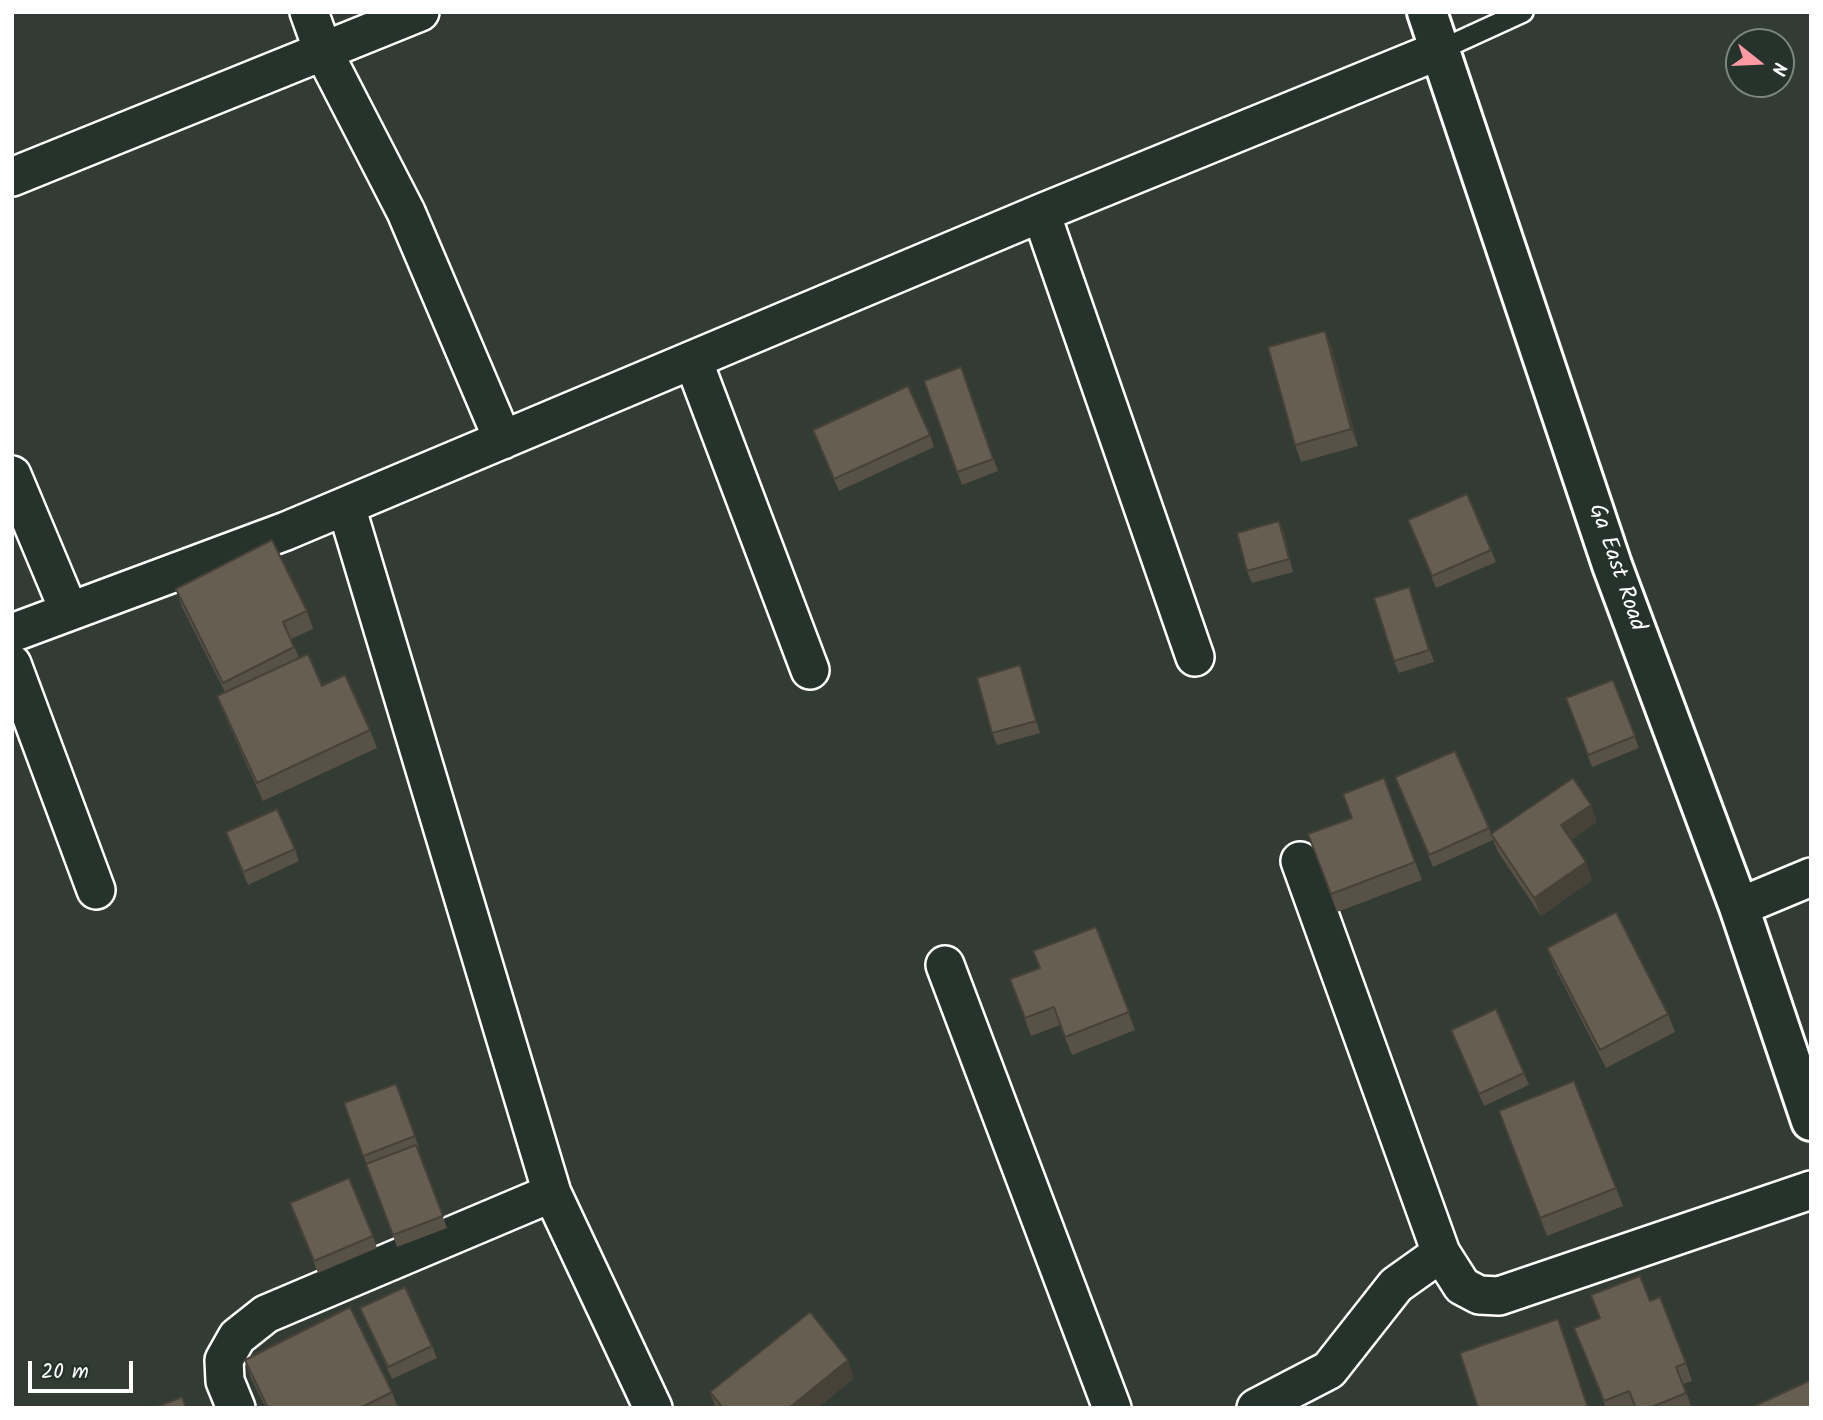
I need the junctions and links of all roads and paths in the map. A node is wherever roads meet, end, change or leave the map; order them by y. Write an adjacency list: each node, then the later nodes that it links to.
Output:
1 (309, 12): 6 (street)
2 (419, 12): 6 (street)
3 (1427, 12): 5 (street, Ga East Road)
4 (1523, 12): 5 (lane)
5 (1440, 50): 8 (street); 21 (street, Ga East Road)
6 (323, 51): 7 (street); 10 (street)
7 (12, 177)
8 (1041, 214): 9 (street); 15 (street)
9 (693, 360): 10 (street); 17 (street)
10 (503, 440): 12 (street)
11 (12, 475): 13 (street)
12 (346, 506): 13 (street); 25 (street)
13 (69, 611): 14 (street)
14 (12, 633)
15 (1195, 657)
16 (12, 664): 20 (street)
17 (810, 670)
18 (1300, 861): 26 (street)
19 (1811, 877): 21 (street)
20 (96, 890)
21 (1739, 907): 23 (street, Ga East Road)
22 (945, 965): 29 (street)
23 (1811, 1121)
24 (1811, 1190): 26 (street)
25 (552, 1193): 27 (street); 28 (street)
26 (1441, 1253): 30 (street)
27 (236, 1408)
28 (653, 1408)
29 (1112, 1408)
30 (1256, 1408)

